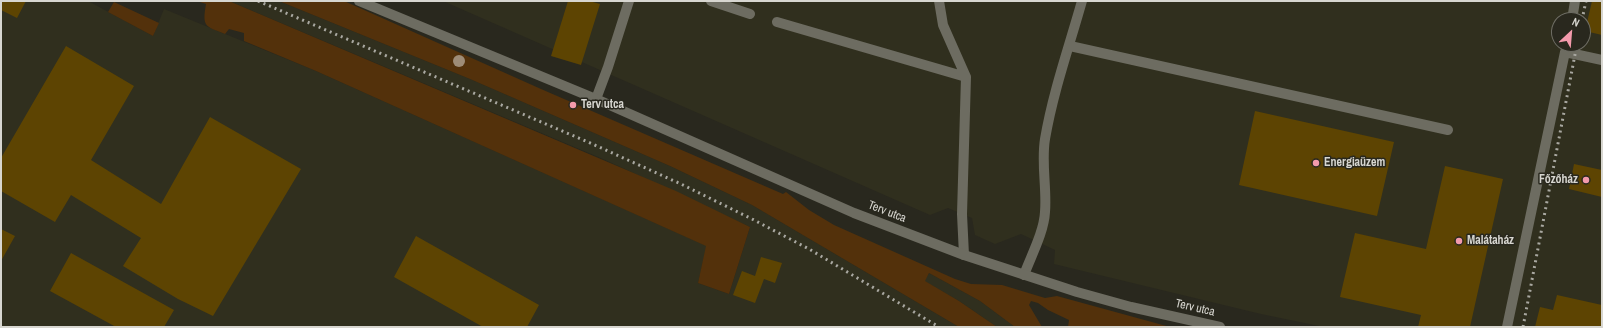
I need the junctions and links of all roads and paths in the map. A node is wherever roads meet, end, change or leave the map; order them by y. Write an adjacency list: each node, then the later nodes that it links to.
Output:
1 (359, 1): 15 (street, Terv utca)
2 (629, 1): 15 (street)
3 (711, 1): 8 (street)
4 (939, 1): 14 (street)
5 (1082, 1): 10 (street)
6 (1575, 1): 7 (street)
7 (1573, 12)
8 (750, 14)
9 (777, 22): 14 (street)
10 (1070, 46): 16 (street); 18 (street)
11 (1565, 52): 20 (street)
12 (1578, 52): 13 (street)
13 (1602, 60)
14 (966, 76): 17 (street)
15 (596, 99): 17 (street, Terv utca)
16 (1448, 130)
17 (964, 255): 18 (street, Terv utca)
18 (1024, 275): 19 (street, Terv utca)
19 (1220, 327)
20 (1507, 327)

